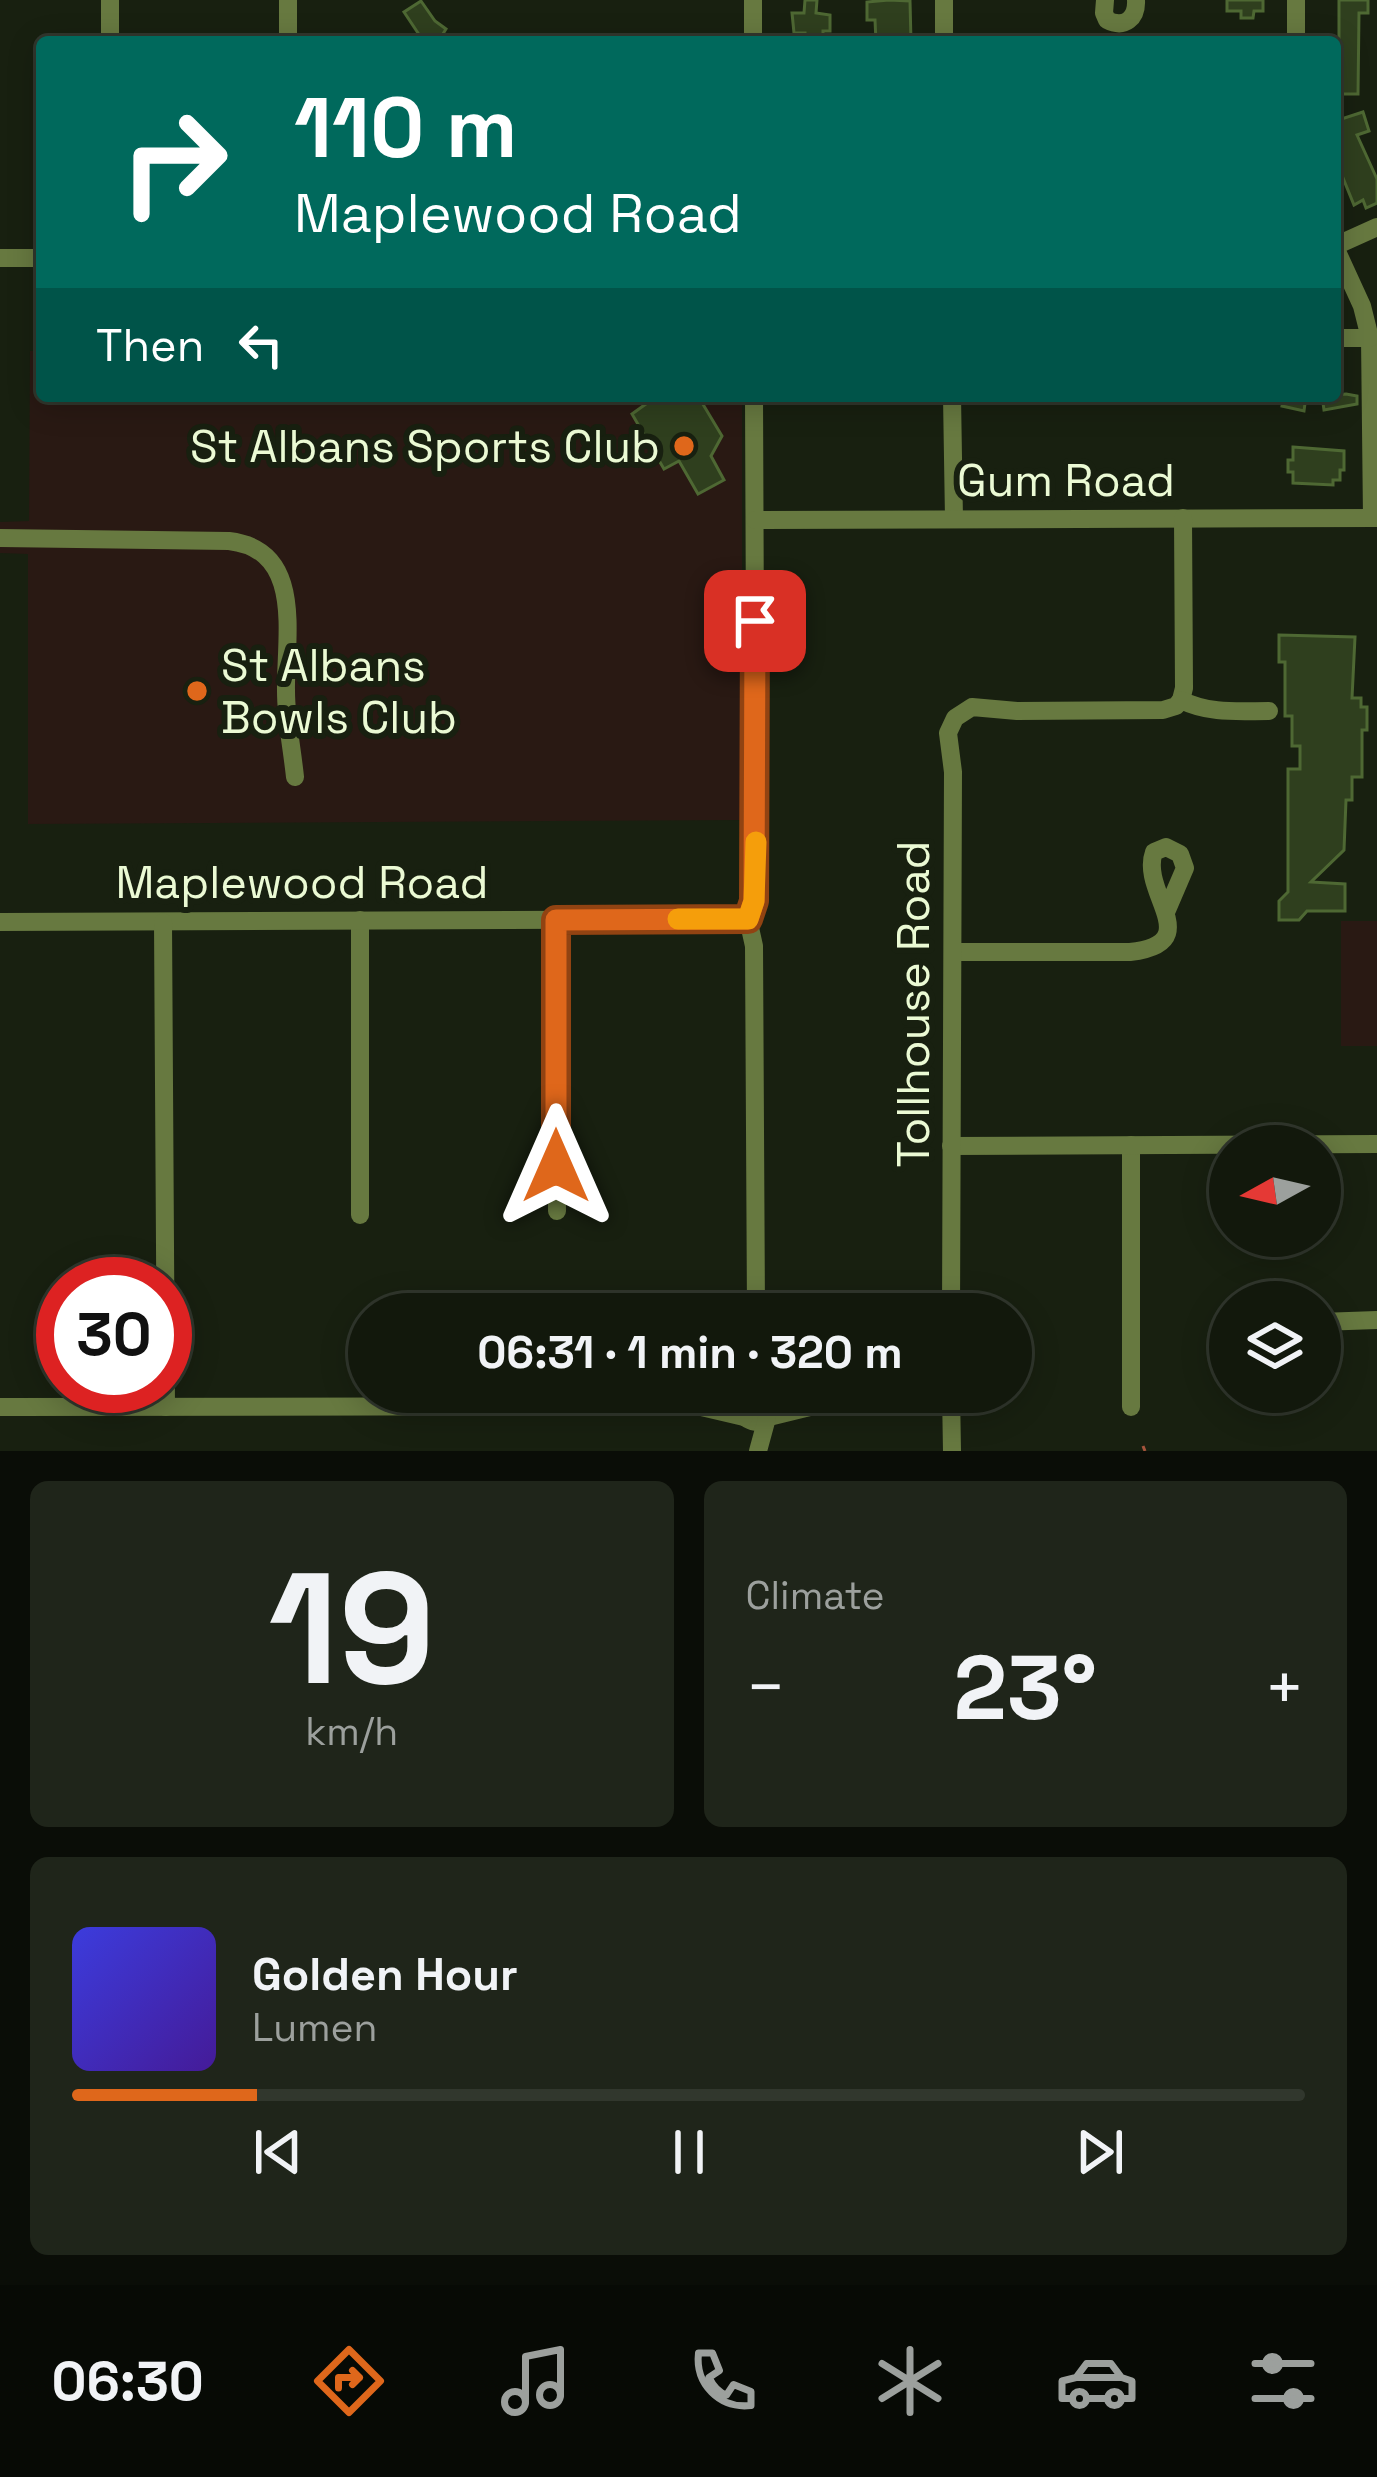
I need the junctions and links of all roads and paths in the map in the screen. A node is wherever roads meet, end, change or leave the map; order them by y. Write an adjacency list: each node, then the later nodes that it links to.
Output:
1 (110, 0): 8 (street)
2 (288, 0): 9 (street)
3 (753, 0): 10 (street)
4 (944, 0): 11 (street)
5 (1105, 0): 6 (street)
6 (1136, 0)
7 (1296, 0): 12 (street)
8 (110, 36)
9 (288, 36)
10 (753, 36)
11 (944, 36)
12 (1296, 36)
13 (1377, 227): 14 (street)
14 (1341, 244)
15 (0, 258): 16 (street)
16 (36, 258)
17 (1341, 260): 19 (street)
18 (1341, 338): 19 (street)
19 (1370, 338): 23 (street)
20 (754, 402): 25 (street)
21 (952, 402): 24 (street)
22 (1183, 518): 23 (street, Gum Road); 24 (street, Gum Road); 27 (street)
23 (1374, 518)
24 (953, 519): 25 (street, Gum Road)
25 (755, 520): 31 (street)
26 (0, 538): 29 (street)
27 (1181, 700): 28 (street); 36 (street, Tollhouse Road)
28 (1269, 711)
29 (295, 776)
30 (1167, 910): 36 (street)
31 (748, 919): 33 (street, Maplewood Road); 43 (street)
32 (360, 920): 33 (street, Maplewood Road); 35 (street, Maplewood Road); 41 (street)
33 (556, 920): 40 (street)
34 (0, 922): 35 (street, Maplewood Road)
35 (164, 922): 42 (street)
36 (953, 952): 39 (street, Tollhouse Road)
37 (1377, 1144): 38 (street)
38 (1131, 1145): 39 (street); 51 (street)
39 (951, 1146): 44 (street, Tollhouse Road)
40 (557, 1211)
41 (360, 1215)
42 (165, 1257)
43 (756, 1293)
44 (951, 1293)
45 (1377, 1320): 46 (street)
46 (1341, 1321)
47 (0, 1407): 48 (street)
48 (36, 1407)
49 (192, 1407): 50 (street)
50 (348, 1407)
51 (1131, 1407)
52 (728, 1413): 57 (street)
53 (744, 1413): 57 (street)
54 (769, 1413): 58 (street)
55 (785, 1413): 58 (street)
56 (951, 1413): 60 (street)
57 (745, 1417): 58 (street); 59 (street)
58 (768, 1417): 59 (street)
59 (756, 1451)
60 (952, 1451)

